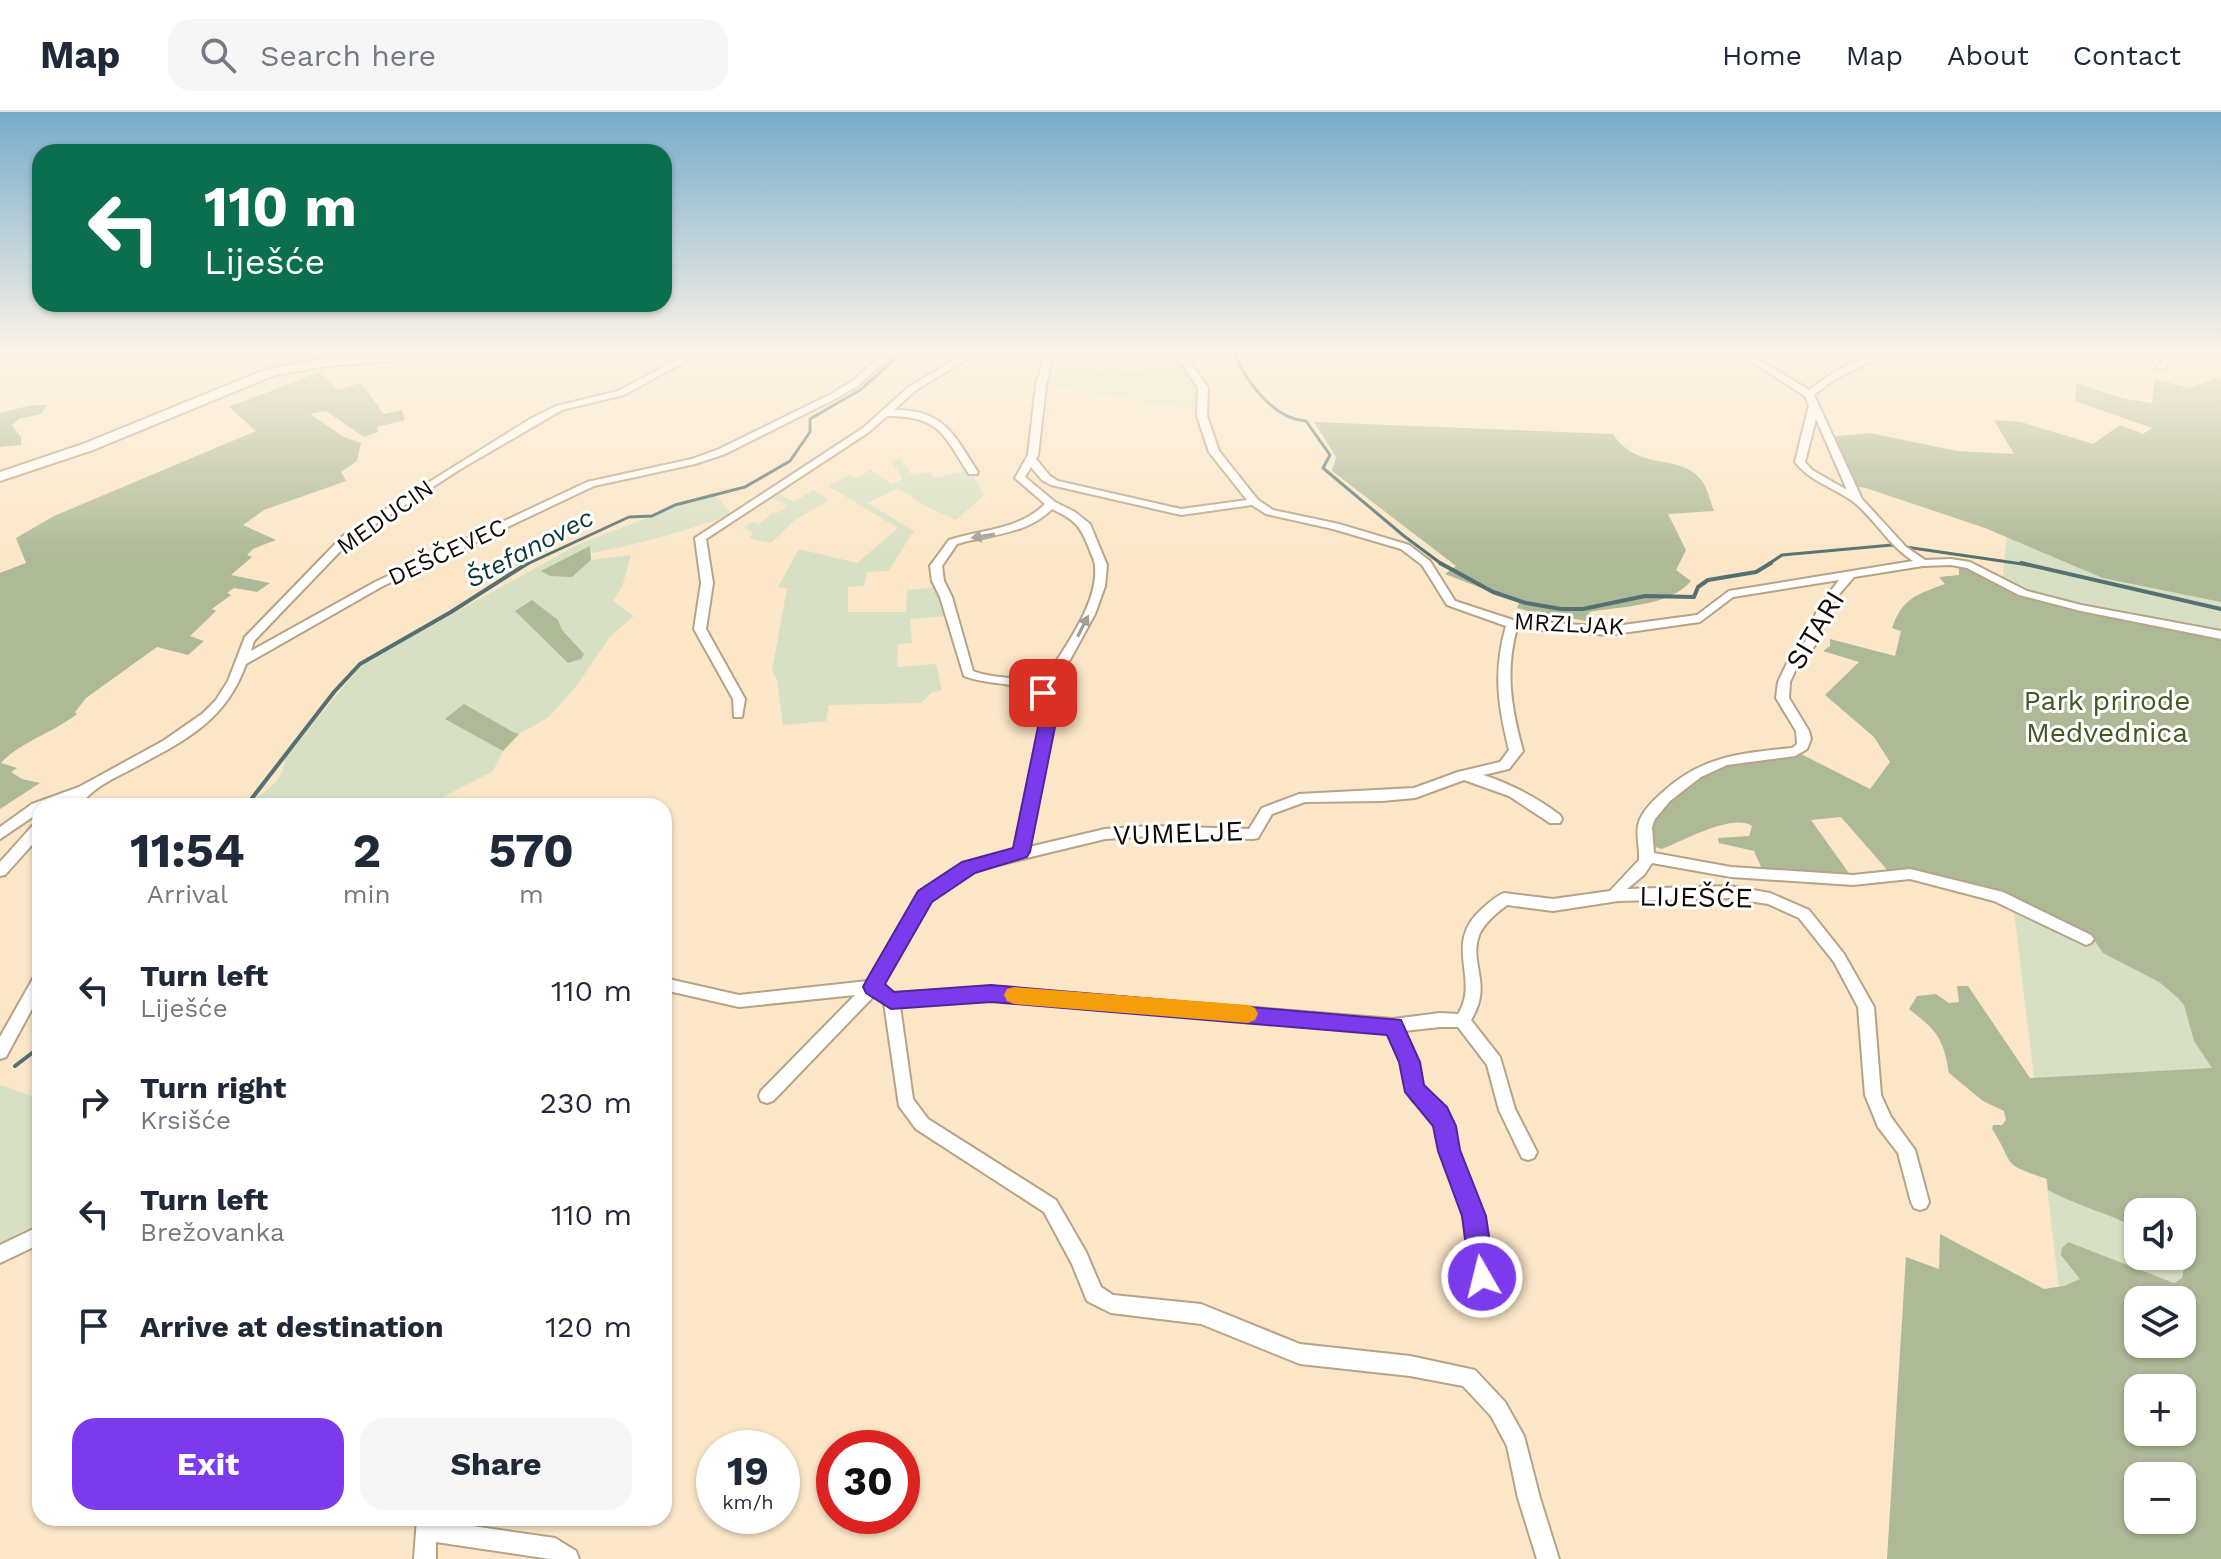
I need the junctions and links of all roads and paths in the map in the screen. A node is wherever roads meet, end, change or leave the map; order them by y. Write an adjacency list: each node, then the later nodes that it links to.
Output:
1 (148, 423): 12 (main road)
2 (531, 423): 20 (street, MEDUCIN)
3 (780, 423): 20 (street, DEŠČEVEC)
4 (873, 423): 22 (street)
5 (937, 423): 11 (street)
6 (1035, 423): 10 (street)
7 (1204, 423): 14 (street, MRZLJAK)
8 (1812, 423): 13 (street)
9 (1820, 423): 13 (street)
10 (1031, 460): 14 (street); 15 (street)
11 (973, 472)
12 (0, 477)
13 (1857, 500): 16 (street)
14 (1254, 502): 18 (street, MRZLJAK)
15 (1051, 504): 21 (street, one-way to 15); 21 (street, one-way to 21)
16 (1923, 563): 17 (street, MRZLJAK); 19 (street, MRZLJAK)
17 (1851, 574): 18 (street, MRZLJAK); 32 (street, SITARI)
18 (1512, 624): 23 (street, VUMELJE)
19 (2221, 635)
20 (242, 661): 24 (street)
21 (1043, 693): 31 (street)
22 (738, 714)
23 (1463, 775): 28 (street); 31 (street, VUMELJE)
24 (84, 790): 25 (street); 26 (street)
25 (62, 798)
26 (77, 798)
27 (32, 811): 29 (street)
28 (1555, 819)
29 (0, 834)
30 (32, 836): 33 (street)
31 (1021, 852): 37 (street)
32 (1647, 857): 34 (street); 35 (street)
33 (0, 871)
34 (1618, 895): 40 (street, LIJEŠĆE); 45 (street, LIJEŠĆE)
35 (2086, 939)
36 (672, 986): 37 (street)
37 (873, 987): 39 (street); 43 (street)
38 (32, 994): 42 (street)
39 (891, 1000): 41 (street); 53 (street)
40 (1462, 1021): 41 (street); 44 (street)
41 (1393, 1026): 48 (street)
42 (0, 1052)
43 (767, 1096)
44 (1528, 1152)
45 (1920, 1202)
46 (32, 1239): 47 (street)
47 (0, 1254)
48 (1482, 1277)
49 (427, 1526): 51 (street)
50 (437, 1526): 52 (street)
51 (425, 1559)
52 (568, 1559)
53 (1548, 1559)

